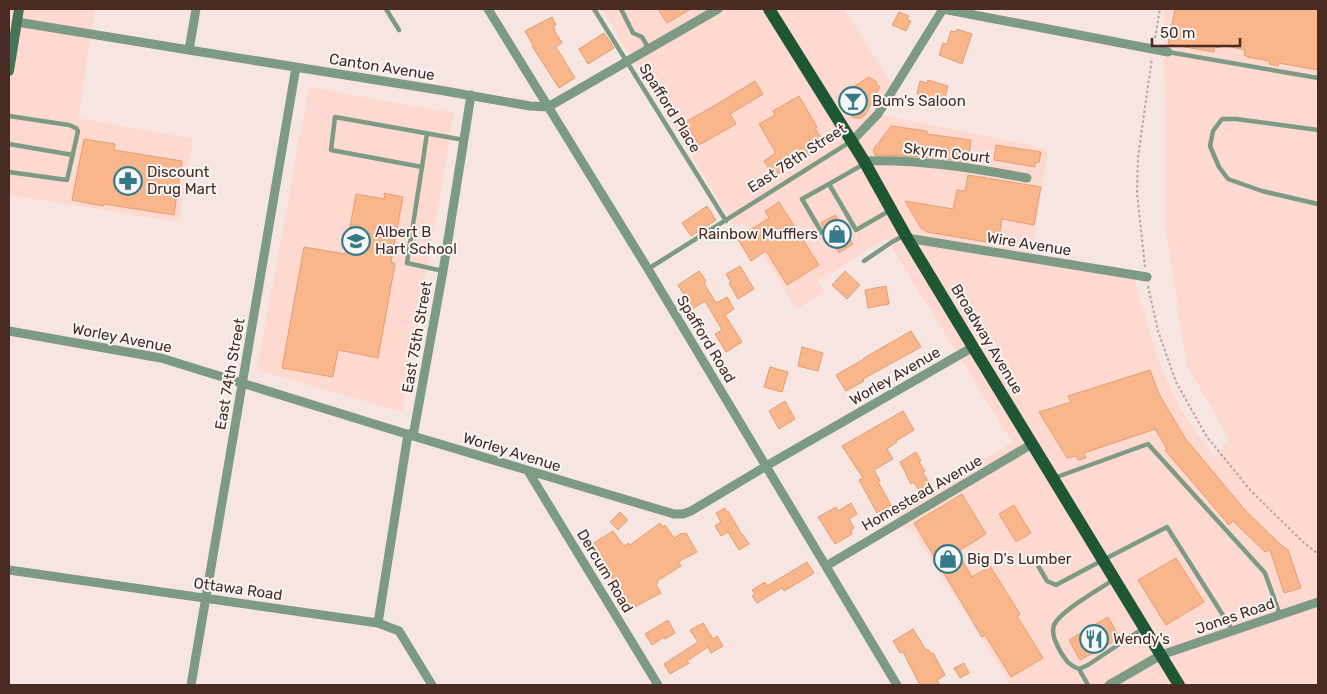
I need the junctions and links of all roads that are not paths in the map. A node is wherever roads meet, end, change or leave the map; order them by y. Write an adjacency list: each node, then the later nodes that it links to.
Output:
1 (19, 9): 10 (main road)
2 (196, 9): 13 (street)
3 (386, 9): 11 (lane)
4 (488, 9): 20 (street, Spafford Road)
5 (594, 9): 15 (lane, Spafford Place)
6 (621, 9): 12 (lane)
7 (718, 9): 12 (street)
8 (769, 9): 25 (main road, Broadway Avenue)
9 (943, 9): 14 (street); 25 (street, East 78th Street)
10 (14, 27): 13 (street, Canton Avenue); 17 (main road)
11 (399, 30)
12 (649, 49): 15 (street)
13 (188, 50): 16 (street, Canton Avenue)
14 (1168, 52): 18 (lane)
15 (626, 62): 20 (street); 35 (lane, Spafford Place)
16 (296, 67): 19 (street, Canton Avenue); 44 (street, East 74th Street)
17 (9, 72)
18 (1318, 78)
19 (471, 95): 20 (street, Canton Avenue); 24 (street, East 75th Street)
20 (548, 107): 39 (street, Spafford Road)
21 (9, 116): 27 (lane)
22 (1318, 130): 33 (lane)
23 (427, 133): 24 (lane); 29 (lane); 29 (lane)
24 (464, 140): 40 (street, East 75th Street)
25 (851, 142): 28 (main road, Broadway Avenue); 35 (lane, East 78th Street)
26 (9, 144): 27 (lane)
27 (73, 156): 30 (lane)
28 (864, 162): 31 (street, Skyrm Court); 32 (lane); 34 (main road, Broadway Avenue)
29 (422, 167): 40 (lane)
30 (9, 172)
31 (1027, 178)
32 (829, 184): 34 (lane); 36 (lane)
33 (1318, 204)
34 (891, 210): 37 (main road, Broadway Avenue)
35 (726, 220): 39 (lane, East 78th Street)
36 (822, 233)
37 (906, 236): 38 (lane); 41 (street, Wire Avenue); 43 (main road, Broadway Avenue)
38 (864, 261)
39 (648, 269): 47 (street, Spafford Road)
40 (443, 271): 45 (street, East 75th Street)
41 (1146, 277)
42 (9, 332): 44 (street, Worley Avenue)
43 (973, 347): 46 (main road, Broadway Avenue); 47 (street, Worley Avenue)
44 (242, 383): 45 (street, Worley Avenue); 55 (street, East 74th Street)
45 (410, 435): 48 (street, Worley Avenue); 58 (street, East 75th Street)
46 (1032, 444): 49 (main road, Broadway Avenue); 52 (street, Homestead Avenue)
47 (766, 466): 48 (street, Worley Avenue); 52 (street, Spafford Road)
48 (528, 471): 65 (street, Dercum Road)
49 (1053, 478): 50 (main road, Broadway Avenue); 57 (lane)
50 (1103, 560): 51 (lane); 54 (main road, Broadway Avenue); 60 (lane)
51 (1036, 562)
52 (826, 566): 66 (street, Spafford Road)
53 (9, 570): 55 (street, Ottawa Road)
54 (1115, 580): 59 (main road, Broadway Avenue); 62 (lane)
55 (206, 598): 58 (street, Ottawa Road); 63 (street, East 74th Street)
56 (1318, 602): 57 (street, Jones Road)
57 (1280, 615): 60 (street, Jones Road)
58 (378, 623): 64 (street, Ottawa Road)
59 (1144, 628): 61 (main road, Broadway Avenue); 62 (lane)
60 (1233, 631): 61 (street, Jones Road)
61 (1161, 655): 68 (street, Jones Road); 69 (main road, Broadway Avenue)
62 (1079, 669): 67 (lane)
63 (191, 685)
64 (432, 685)
65 (658, 685)
66 (897, 685)
67 (1088, 685)
68 (1109, 685)
69 (1179, 685)

